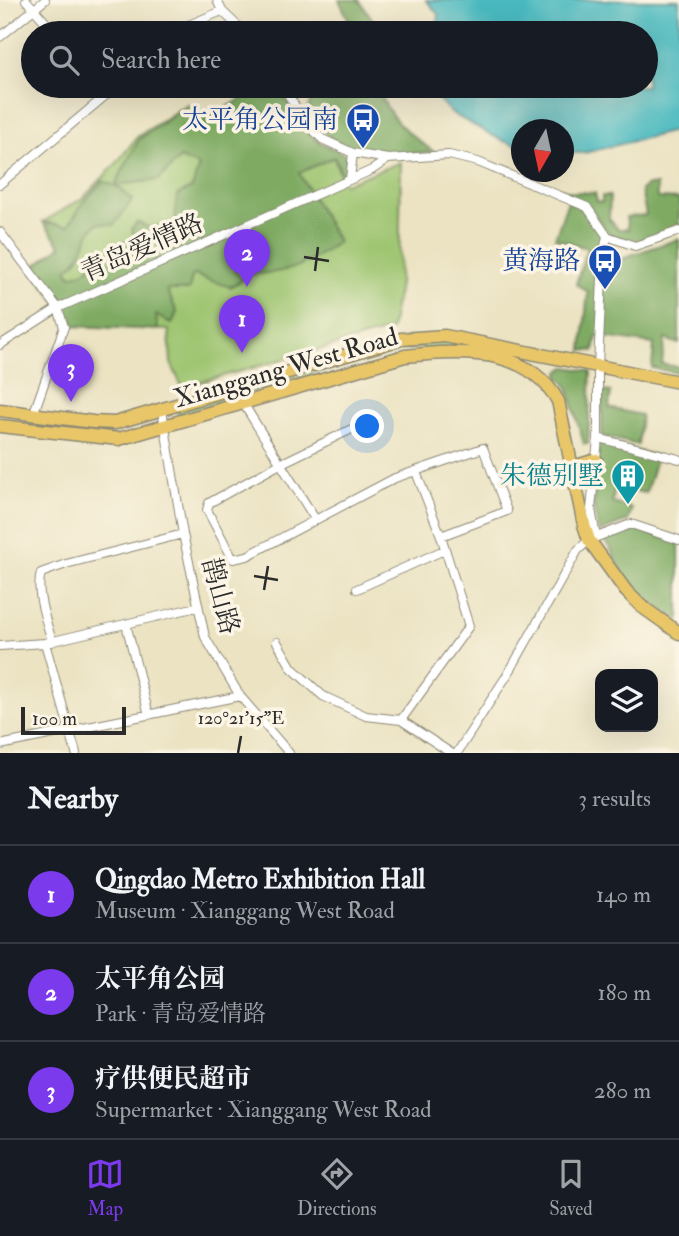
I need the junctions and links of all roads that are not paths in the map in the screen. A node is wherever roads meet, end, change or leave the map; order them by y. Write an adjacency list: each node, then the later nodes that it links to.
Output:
1 (26, 0): 4 (street)
2 (45, 0): 4 (street)
3 (217, 0): 5 (street)
4 (34, 9): 6 (street); 9 (street)
5 (222, 11): 7 (street); 8 (street)
6 (44, 21)
7 (198, 21)
8 (232, 21)
9 (0, 37)
10 (103, 98): 15 (street)
11 (290, 98): 12 (street)
12 (353, 153): 13 (street); 14 (street)
13 (388, 159): 14 (street, 青岛爱情路); 18 (street)
14 (350, 179): 19 (street, 青岛爱情路)
15 (0, 184)
16 (679, 231): 18 (street)
17 (0, 232): 19 (street)
18 (607, 236): 21 (street)
19 (58, 308): 20 (street, 青岛爱情路); 26 (street)
20 (0, 345)
21 (598, 367): 22 (main road, Xianggang West Road); 25 (main road, Xianggang West Road); 30 (street)
22 (679, 382)
23 (243, 403): 28 (main road, Xianggang West Road); 33 (street); 34 (main road, Xianggang West Road)
24 (0, 410): 26 (main road, Xianggang West Road)
25 (162, 410): 26 (main road, Xianggang West Road); 28 (street, 鹊山路)
26 (33, 415)
27 (364, 423): 33 (street)
28 (166, 425): 29 (main road, Xianggang West Road); 37 (street, 鹊山路)
29 (0, 426)
30 (598, 438): 31 (street); 32 (street)
31 (679, 458)
32 (596, 460): 34 (main road); 39 (street)
33 (280, 464): 36 (street); 36 (street)
34 (573, 467): 39 (main road, Xianggang West Road)
35 (416, 472): 36 (street); 38 (street); 38 (street)
36 (314, 519)
37 (183, 534): 43 (street, 鹊山路); 47 (street)
38 (441, 536): 41 (street)
39 (593, 539): 40 (street); 45 (main road); 57 (street)
40 (679, 540)
41 (444, 550): 42 (street); 51 (street)
42 (357, 589)
43 (197, 607): 44 (street); 49 (street, 鹊山路)
44 (126, 624): 47 (street); 50 (street)
45 (679, 633)
46 (277, 642): 51 (street)
47 (49, 643): 48 (street); 52 (street)
48 (0, 646)
49 (240, 696): 50 (street); 55 (street, 鹊山路)
50 (149, 715): 52 (street)
51 (401, 720): 56 (street)
52 (69, 731): 53 (street); 54 (street)
53 (0, 745)
54 (76, 753)
55 (289, 753)
56 (451, 753)
57 (457, 753)

